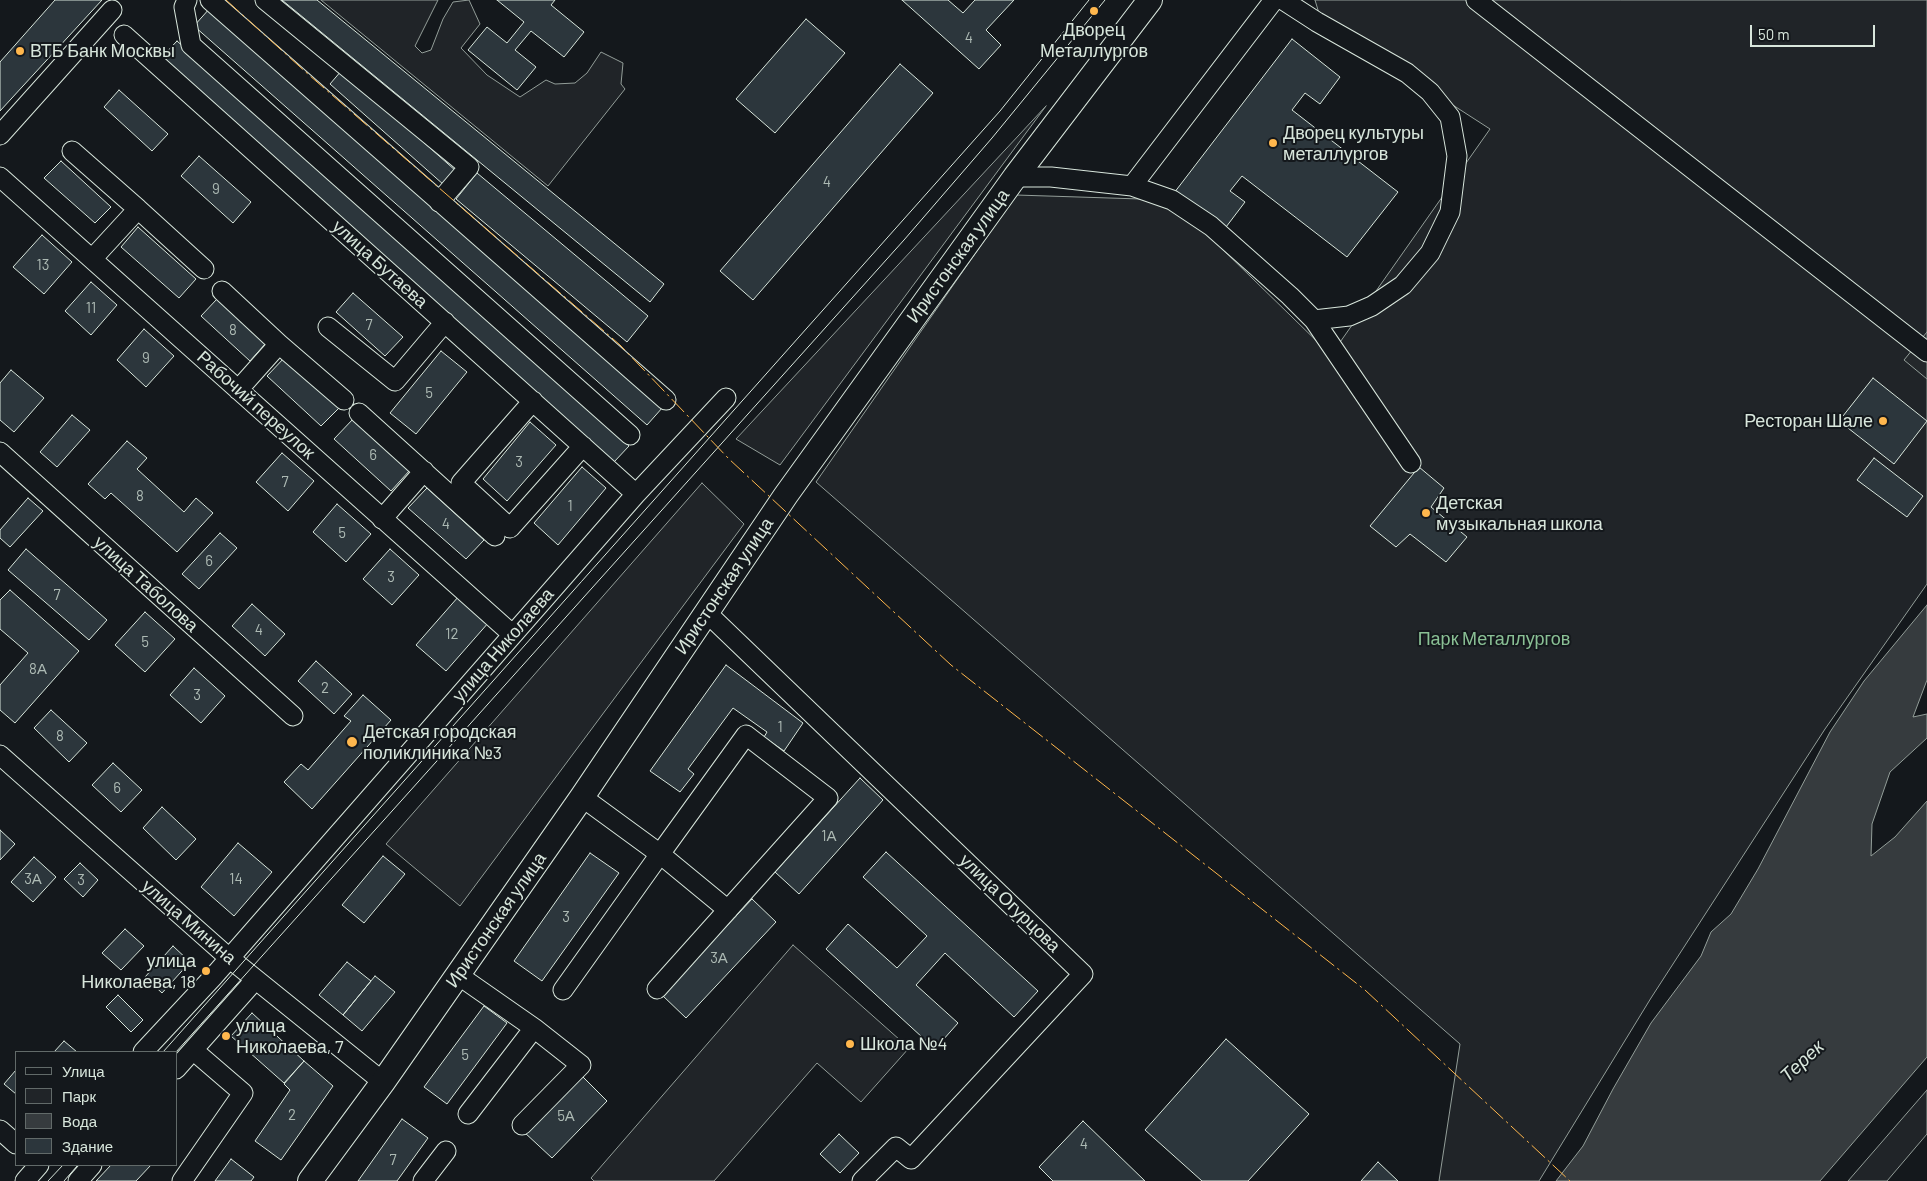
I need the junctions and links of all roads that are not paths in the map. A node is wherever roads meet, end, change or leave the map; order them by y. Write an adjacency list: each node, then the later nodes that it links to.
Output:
1 (187, 0): 31 (street)
2 (210, 0): 15 (street)
3 (265, 0): 15 (street)
4 (1150, 0): 12 (main road, Иристонская улица)
5 (1274, 0): 14 (street)
6 (1283, 0): 20 (street)
7 (1476, 0): 24 (street)
8 (112, 10): 10 (street)
9 (124, 35): 21 (street, улица Бутаева)
10 (0, 135)
11 (72, 151): 16 (street)
12 (1015, 176): 14 (street); 39 (main road, Иристонская улица)
13 (0, 177): 17 (street, Рабочий переулок)
14 (1132, 186): 20 (street)
15 (440, 202): 28 (street)
16 (138, 209): 17 (street); 18 (street)
17 (92, 259): 25 (street, Рабочий переулок)
18 (204, 269)
19 (222, 291): 23 (street)
20 (1314, 320): 34 (street)
21 (445, 322): 22 (street); 29 (street, улица Бутаева)
22 (328, 327)
23 (279, 344): 25 (street); 27 (street)
24 (1927, 352)
25 (238, 390): 37 (street, Рабочий переулок)
26 (726, 398): 36 (street, улица Николаева)
27 (344, 400)
28 (666, 400)
29 (533, 401): 32 (street, улица Бутаева); 32 (street)
30 (359, 413): 35 (street)
31 (630, 435)
32 (583, 446): 36 (street, улица Бутаева)
33 (0, 452): 41 (street, улица Таболова)
34 (1411, 463)
35 (424, 471): 37 (street); 38 (street)
36 (636, 494): 40 (street, улица Николаева)
37 (382, 519): 40 (street, Рабочий переулок)
38 (495, 536)
39 (706, 612): 43 (main road, Иристонская улица); 68 (street, улица Огурцова)
40 (512, 634): 46 (street, улица Николаева)
41 (293, 716)
42 (0, 755): 46 (street, улица Минина)
43 (582, 797): 44 (street); 47 (main road, Иристонская улица)
44 (660, 854): 45 (street); 45 (street); 50 (street)
45 (728, 910): 49 (street)
46 (228, 957): 48 (street, улица Минина); 53 (street, улица Николаева)
47 (458, 975): 51 (street); 55 (main road, Иристонская улица)
48 (255, 980): 52 (street); 55 (street, улица Минина)
49 (658, 989)
50 (563, 990)
51 (534, 1028): 56 (street); 57 (street)
52 (193, 1050): 54 (street); 65 (street)
53 (144, 1051)
54 (178, 1067)
55 (383, 1082): 66 (main road, Иристонская улица)
56 (468, 1114)
57 (522, 1125)
58 (0, 1130): 59 (street)
59 (15, 1143)
60 (446, 1151): 67 (street)
61 (38, 1166): 63 (street)
62 (91, 1166): 64 (street)
63 (25, 1181)
64 (78, 1181)
65 (182, 1181)
66 (310, 1181)
67 (423, 1181)
68 (862, 1181)

